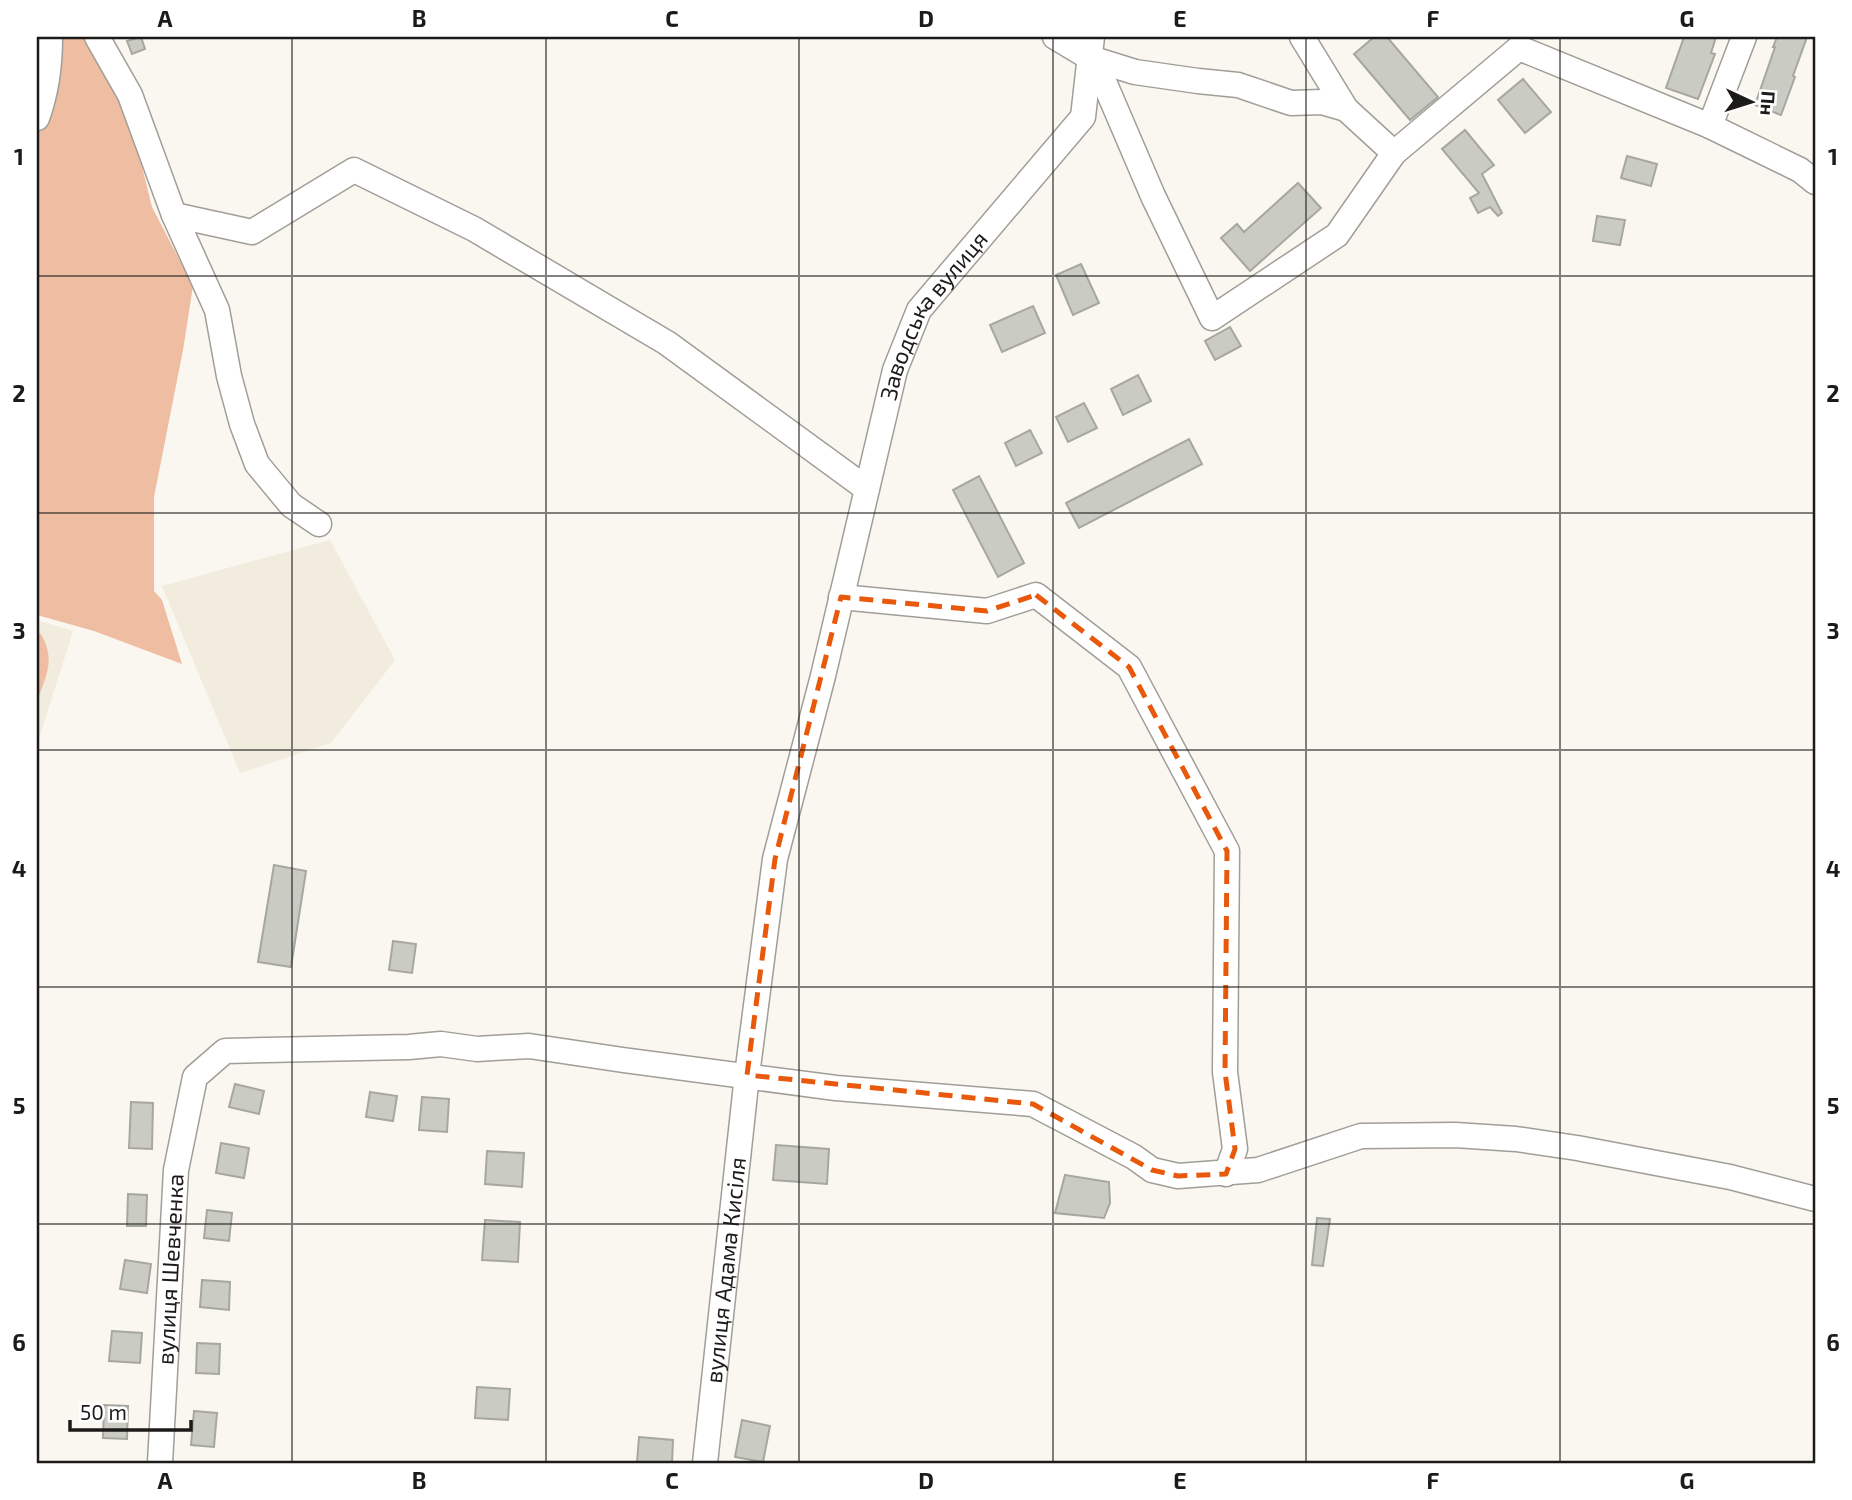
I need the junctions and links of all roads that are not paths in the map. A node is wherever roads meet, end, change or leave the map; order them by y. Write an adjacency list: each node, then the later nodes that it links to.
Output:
1 (50, 37): 9 (street)
2 (97, 37): 13 (street)
3 (1055, 37): 7 (street)
4 (1302, 37): 8 (street)
5 (1744, 37): 10 (street)
6 (1520, 42): 10 (street); 11 (street)
7 (1091, 47): 8 (street); 11 (street); 14 (street, Заводська вулиця)
8 (1346, 108): 11 (street)
9 (37, 118)
10 (1710, 125): 12 (street)
11 (1394, 153)
12 (1815, 182)
13 (173, 215): 14 (street); 15 (street)
14 (867, 489): 16 (street, Заводська вулиця)
15 (319, 524)
16 (840, 602): 17 (street, вулиця Адама Кисіля); 18 (street)
17 (747, 1075): 18 (street); 20 (street, вулиця Шевченка); 21 (street, вулиця Адама Кисіля)
18 (1226, 1174): 19 (street)
19 (1815, 1199)
20 (160, 1463)
21 (705, 1463)

